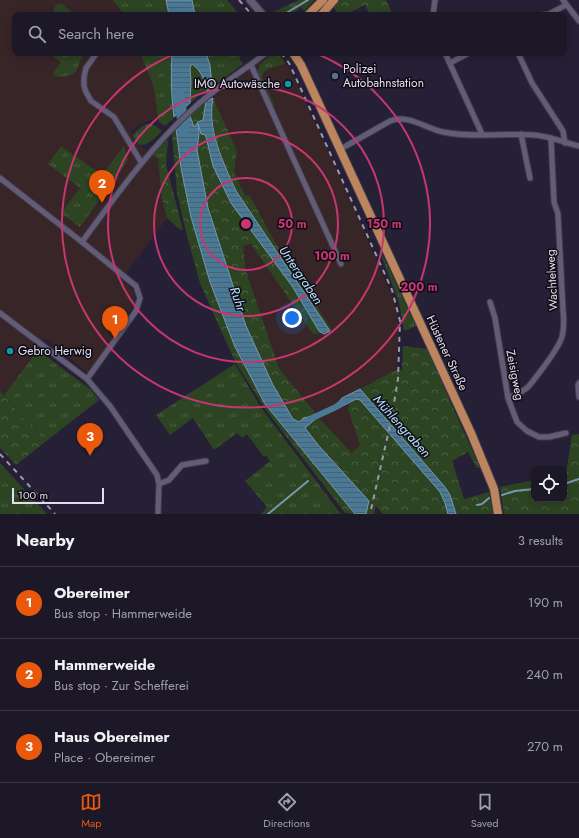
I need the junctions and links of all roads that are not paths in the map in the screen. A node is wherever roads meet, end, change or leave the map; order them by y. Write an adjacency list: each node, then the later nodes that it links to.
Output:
1 (250, 0): 6 (street)
2 (323, 0): 7 (main road)
3 (334, 0): 8 (main road)
4 (435, 0): 9 (street)
5 (564, 2): 10 (street); 11 (street)
6 (260, 12)
7 (311, 12)
8 (324, 12)
9 (433, 12)
10 (552, 12)
11 (579, 20)
12 (95, 56): 28 (street)
13 (262, 56): 20 (street)
14 (295, 56): 21 (main road, Hüstener Straße)
15 (300, 56): 21 (main road)
16 (447, 56): 19 (street)
17 (463, 56): 19 (street)
18 (519, 56): 25 (street)
19 (450, 63): 22 (street)
20 (251, 65): 28 (street); 32 (street)
21 (301, 65): 27 (main road, Hüstener Straße)
22 (482, 134): 23 (street); 27 (street)
23 (521, 134): 24 (street); 30 (street)
24 (551, 138): 25 (street); 38 (street, Wachtelweg)
25 (565, 143): 26 (street)
26 (579, 146)
27 (339, 150): 43 (main road, Hüstener Straße)
28 (141, 162): 31 (street)
29 (0, 178): 31 (street)
30 (530, 178)
31 (82, 242): 35 (street)
32 (341, 264)
33 (490, 302): 38 (street, Zeisigweg)
34 (0, 313): 35 (street)
35 (86, 379): 41 (street)
36 (579, 383): 37 (street)
37 (579, 396)
38 (508, 398): 39 (street, Zeisigweg)
39 (566, 433)
40 (206, 461): 41 (street)
41 (159, 484): 42 (street)
42 (158, 514)
43 (498, 514)

